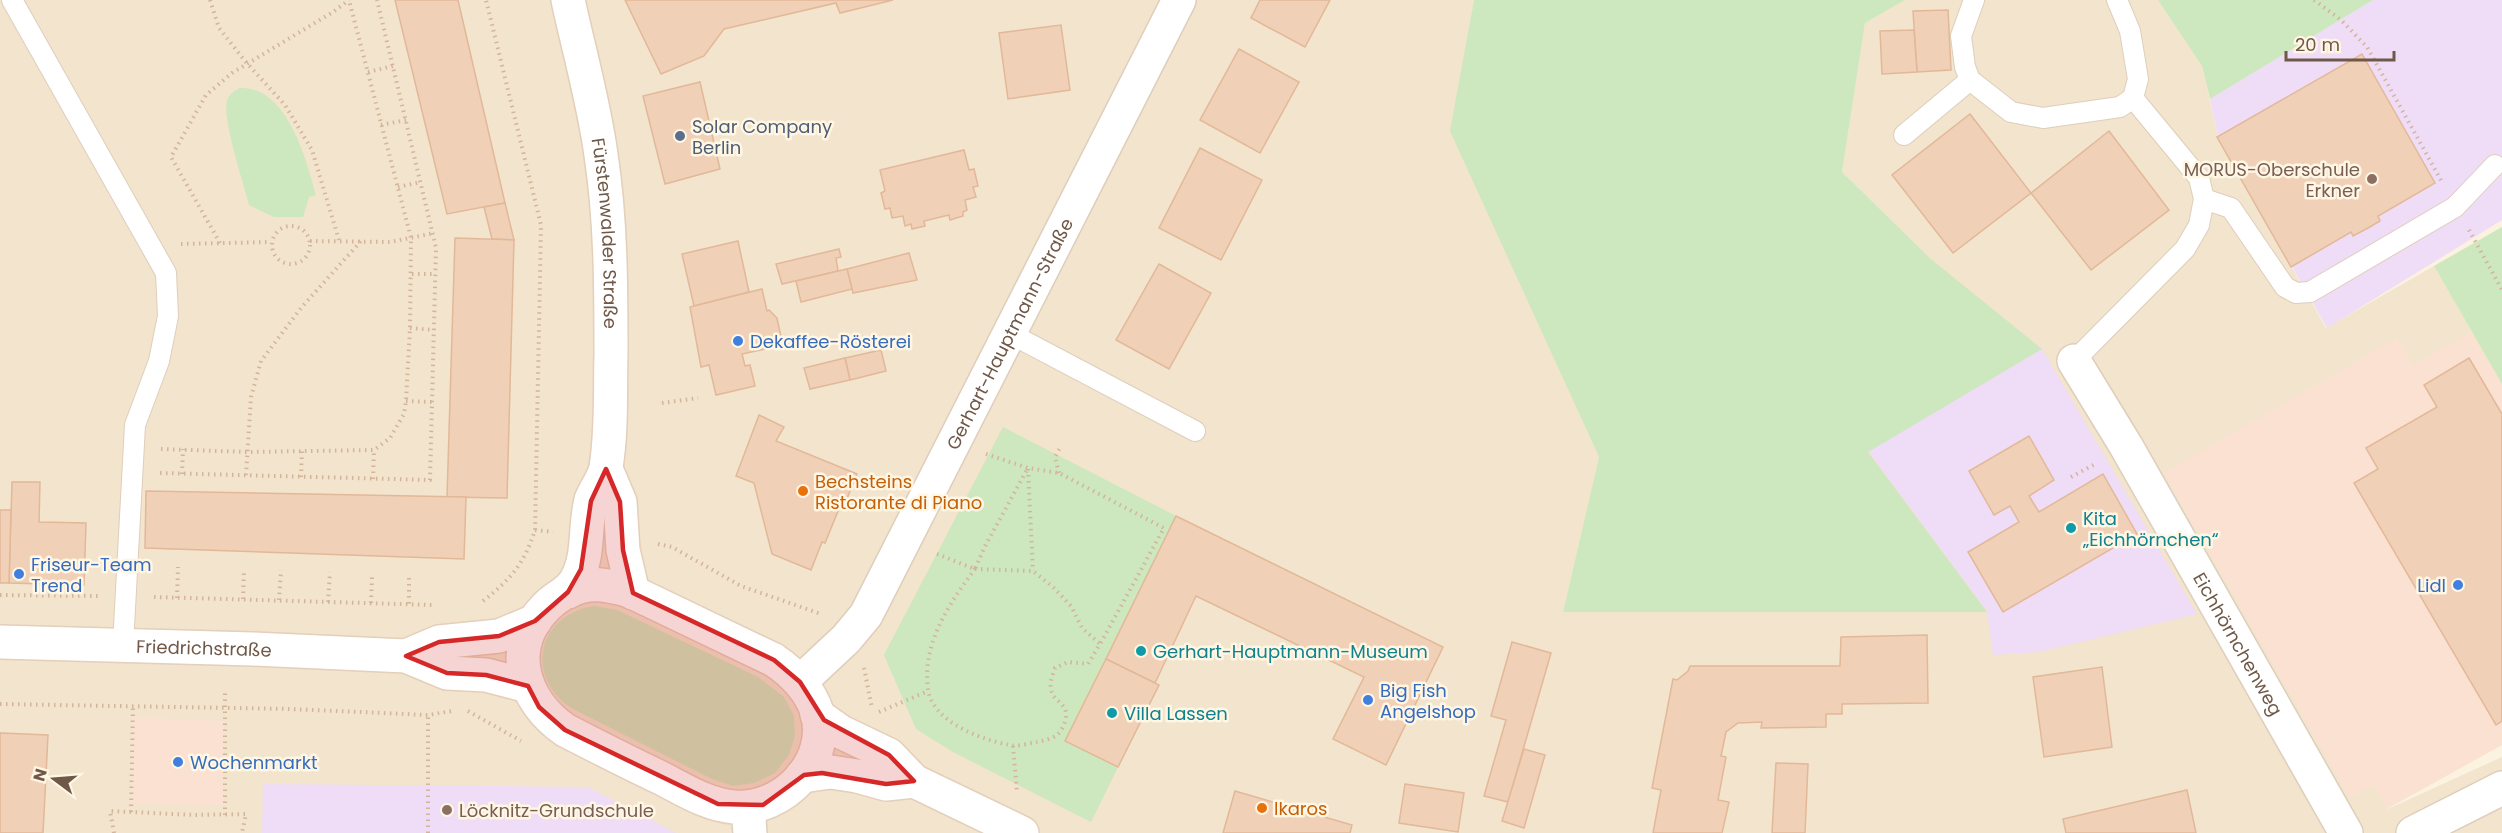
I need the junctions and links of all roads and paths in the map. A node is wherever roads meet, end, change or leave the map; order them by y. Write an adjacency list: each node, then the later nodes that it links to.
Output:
1 (12, 0): 31 (lane)
2 (210, 0): 11 (path)
3 (349, 0): 11 (path); 13 (path)
4 (377, 0): 12 (path)
5 (486, 0): 59 (path)
6 (568, 0): 52 (main road, Fürstenwalder Straße)
7 (1179, 0): 37 (main road, Gerhart-Hauptmann-Straße)
8 (1974, 0): 14 (lane)
9 (2117, 0): 15 (lane)
10 (2314, 0): 23 (path)
11 (248, 64): 26 (path); 30 (path)
12 (393, 66): 13 (path); 16 (path)
13 (368, 72): 17 (path)
14 (1970, 80): 15 (lane); 18 (lane)
15 (2133, 98): 22 (lane)
16 (406, 120): 17 (path); 20 (path)
17 (381, 125): 21 (path)
18 (1904, 135)
19 (2495, 165): 23 (lane)
20 (421, 182): 21 (path); 24 (path)
21 (398, 187): 25 (path)
22 (2204, 199): 23 (lane); 38 (lane)
23 (2456, 207): 34 (path)
24 (434, 233): 25 (path); 33 (path)
25 (411, 238): 28 (path); 32 (path)
26 (339, 240): 27 (path); 28 (path)
27 (310, 241): 29 (path); 29 (path)
28 (361, 241): 50 (path)
29 (271, 242): 30 (path)
30 (220, 243): 31 (path)
31 (151, 245): 46 (lane)
32 (412, 274): 33 (path); 35 (path)
33 (436, 274): 36 (path)
34 (2502, 290)
35 (410, 328): 36 (path); 40 (path)
36 (434, 330): 41 (path)
37 (1010, 333): 43 (lane); 44 (main road, Gerhart-Hauptmann-Straße)
38 (2074, 361): 111 (main road, Eichhörnchenweg)
39 (698, 398): 42 (path)
40 (406, 401): 41 (path); 49 (path)
41 (432, 402): 58 (path)
42 (662, 403)
43 (1195, 431)
44 (957, 436): 51 (path); 62 (main road, Gerhart-Hauptmann-Straße)
45 (1061, 446): 54 (path)
46 (134, 448): 47 (path); 53 (lane)
47 (183, 450): 50 (path); 55 (path)
48 (302, 450): 49 (path); 50 (path); 57 (path)
49 (374, 450): 58 (path)
50 (247, 452): 56 (path)
51 (1028, 468): 54 (path); 64 (path); 67 (path)
52 (606, 469): 60 (main road, Fürstenwalder Straße); 61 (main road, Fürstenwalder Straße)
53 (132, 473): 55 (path); 74 (lane)
54 (1059, 473): 86 (path)
55 (182, 474): 56 (path)
56 (246, 476): 57 (path)
57 (301, 477): 58 (path)
58 (373, 479)
59 (536, 530): 60 (path); 81 (path)
60 (587, 534): 71 (main road, Fürstenwalder Straße)
61 (623, 537): 72 (main road, Fürstenwalder Straße); 84 (path)
62 (904, 542): 64 (path); 84 (main road, Gerhart-Hauptmann-Straße)
63 (178, 567): 75 (path)
64 (975, 569): 67 (path); 92 (path)
65 (244, 570): 76 (path)
66 (280, 570): 77 (path)
67 (1033, 571): 86 (path)
68 (330, 572): 78 (path)
69 (372, 577): 79 (path)
70 (409, 578): 80 (path)
71 (568, 592): 72 (main road); 83 (main road)
72 (633, 593): 89 (main road)
73 (0, 595): 74 (path)
74 (125, 597): 75 (path); 87 (lane)
75 (177, 598): 76 (path)
76 (243, 599): 77 (path)
77 (279, 600): 78 (path)
78 (328, 602): 79 (path)
79 (371, 603): 80 (path)
80 (409, 604): 82 (path)
81 (473, 604)
82 (442, 605)
83 (535, 621): 88 (main road, Friedrichstraße); 90 (main road)
84 (846, 639): 89 (main road, Gerhart-Hauptmann-Straße)
85 (0, 642): 87 (main road, Friedrichstraße)
86 (1100, 644): 100 (path)
87 (123, 645): 88 (main road, Friedrichstraße)
88 (406, 656): 90 (main road, Friedrichstraße)
89 (800, 682): 99 (main road)
90 (528, 686): 107 (main road)
91 (225, 689): 95 (path)
92 (928, 691): 98 (path); 100 (path)
93 (0, 704): 94 (path)
94 (133, 706): 95 (path); 104 (path)
95 (224, 709): 97 (path); 105 (path)
96 (463, 709): 97 (path)
97 (428, 714): 110 (path)
98 (873, 714)
99 (817, 715): 101 (main road); 102 (main road)
100 (1012, 746): 106 (path)
101 (802, 776): 102 (main road); 107 (main road)
102 (914, 781): 106 (main road)
103 (2502, 788): 112 (main road)
104 (131, 812): 105 (path); 108 (path)
105 (225, 815): 109 (path)
106 (1019, 817)
107 (749, 820)
108 (114, 833)
109 (242, 833)
110 (428, 833)
111 (2346, 833)
112 (2413, 833)

